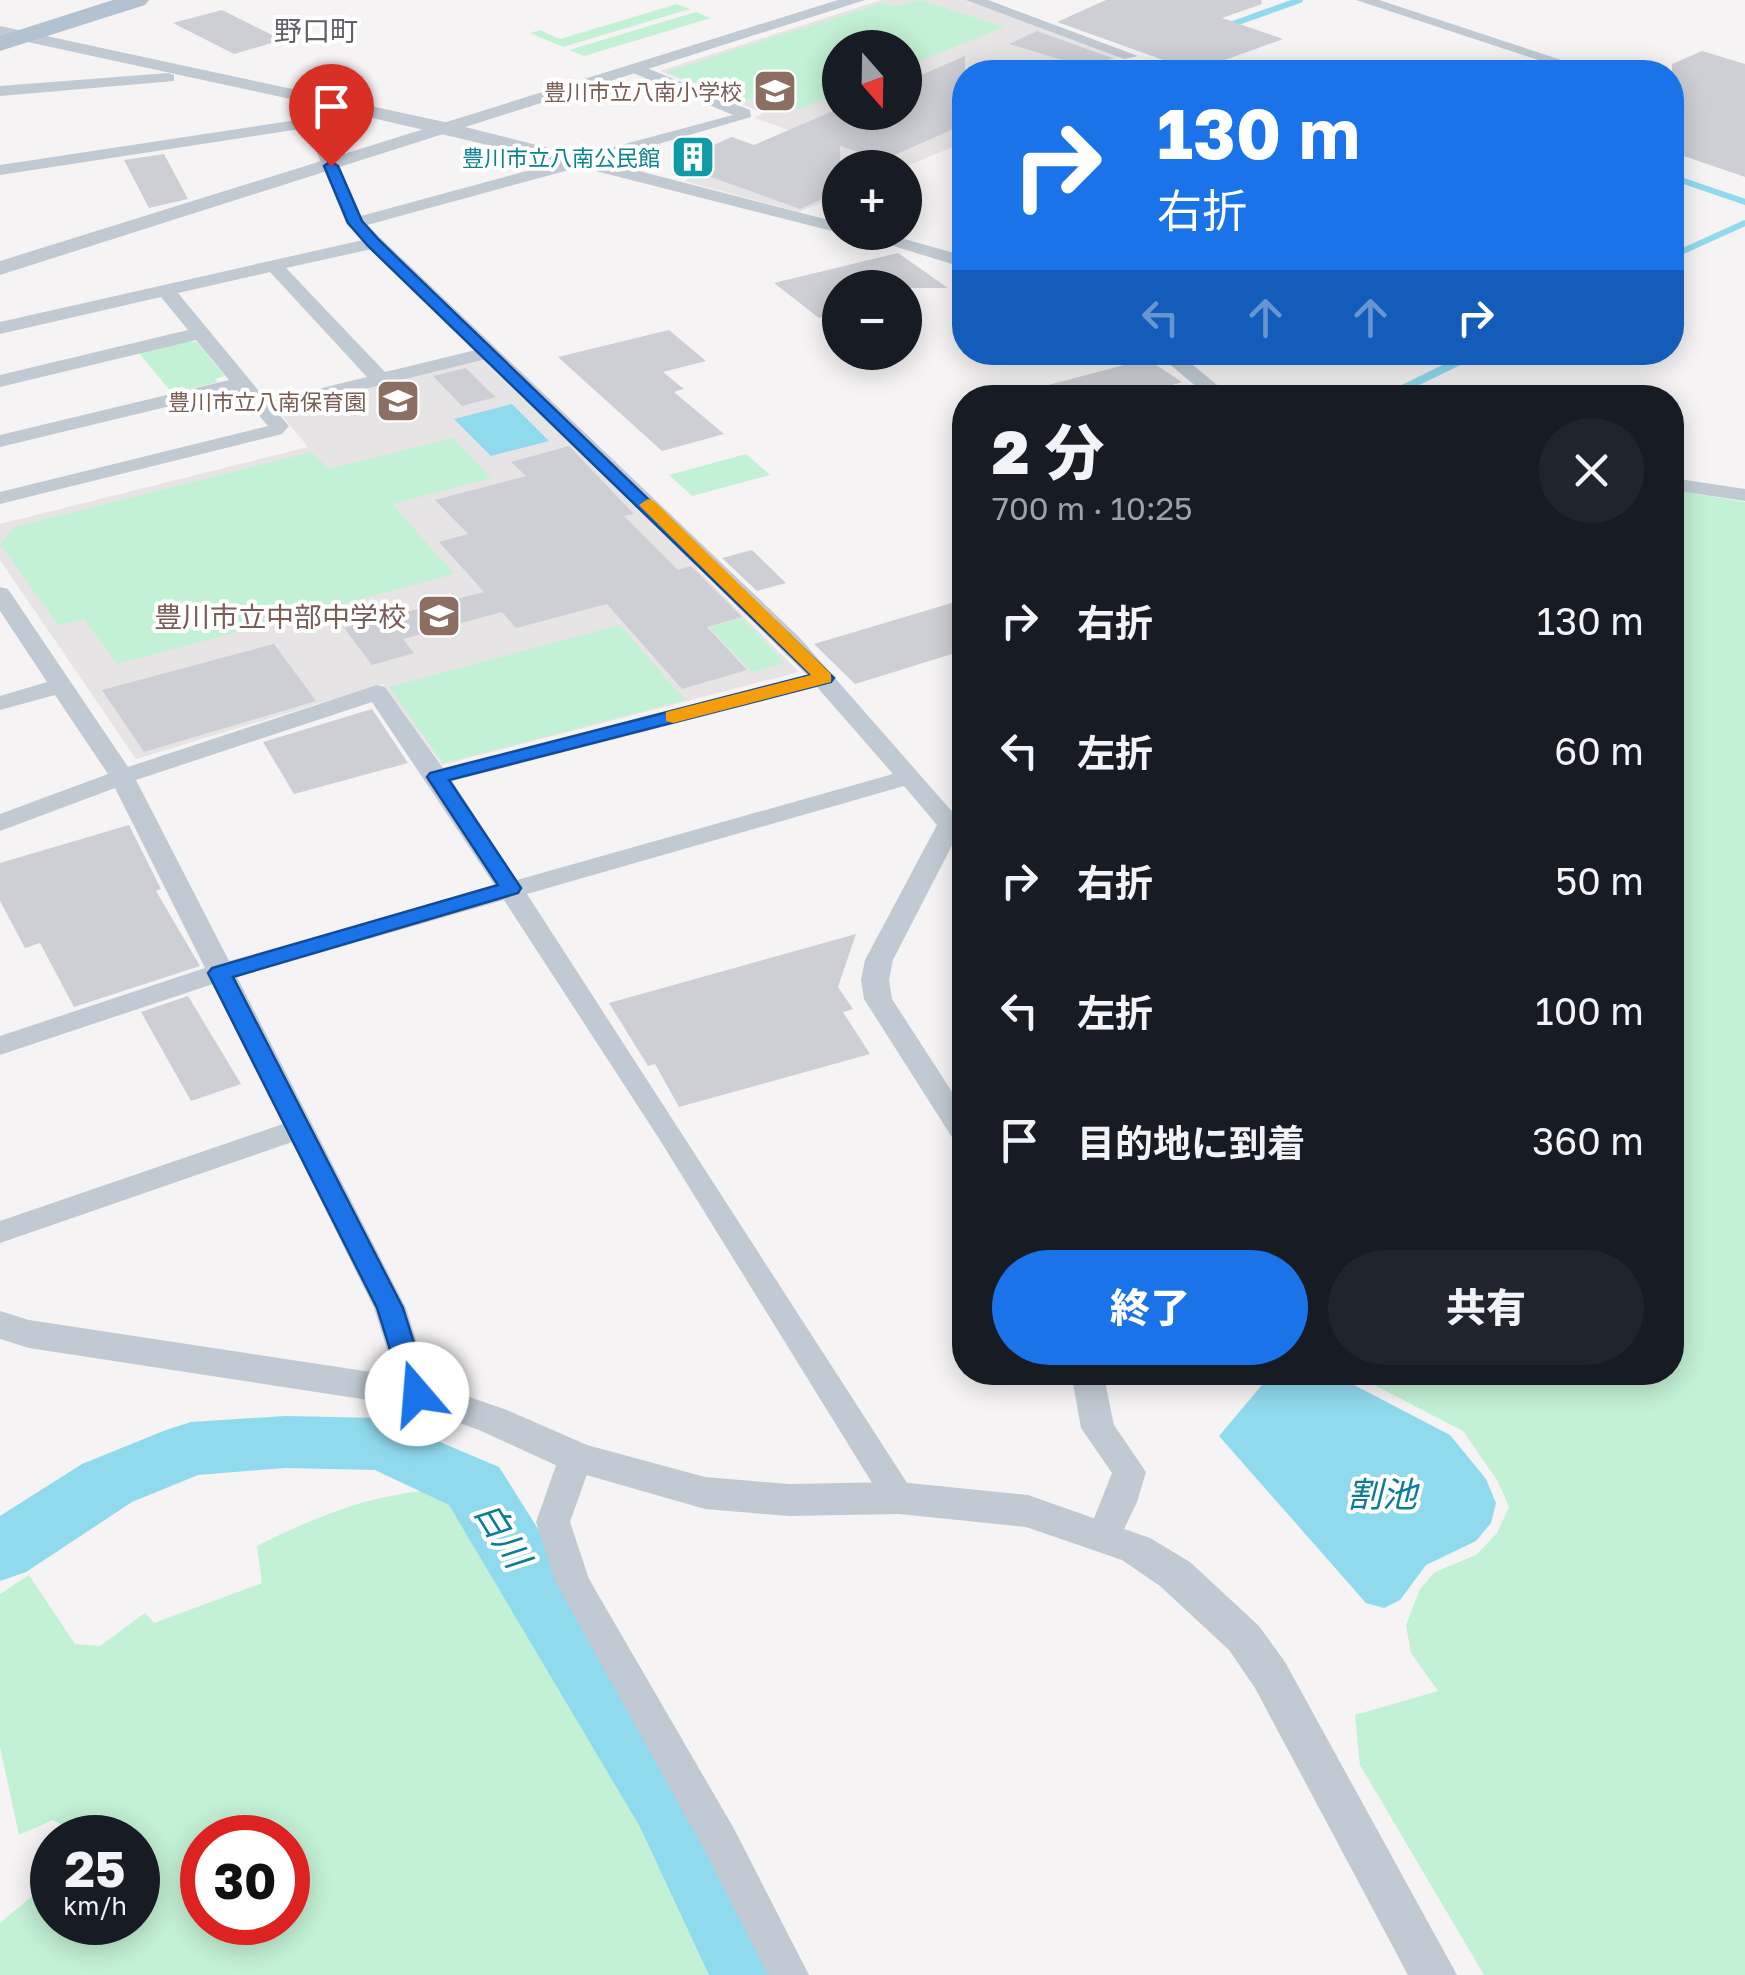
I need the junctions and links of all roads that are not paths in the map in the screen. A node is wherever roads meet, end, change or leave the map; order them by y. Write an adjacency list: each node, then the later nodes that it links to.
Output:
1 (93, 0): 6 (main road)
2 (137, 0): 7 (main road)
3 (856, 0): 11 (street)
4 (974, 0): 9 (street)
5 (1364, 0): 10 (street)
6 (0, 30): 7 (street)
7 (25, 36): 8 (main road); 12 (street)
8 (0, 44)
9 (1130, 56)
10 (1552, 60)
11 (637, 69): 16 (street); 17 (street)
12 (200, 76): 13 (street); 14 (street)
13 (0, 91)
14 (303, 98): 15 (street); 16 (street)
15 (313, 122): 18 (street); 19 (street)
16 (449, 128): 17 (street); 18 (street)
17 (581, 164): 20 (street); 21 (street)
18 (331, 166): 20 (street); 26 (street)
19 (0, 170)
20 (355, 223): 22 (street)
21 (822, 224)
22 (374, 243): 25 (street); 30 (street)
23 (922, 250): 24 (street)
24 (952, 258)
25 (274, 266): 27 (street); 32 (street)
26 (0, 268)
27 (166, 291): 28 (street); 29 (street)
28 (0, 328)
29 (202, 333): 33 (street); 34 (street)
30 (487, 353): 32 (street); 42 (street)
31 (1181, 365): 35 (street)
32 (380, 379): 36 (street)
33 (0, 381)
34 (242, 383): 36 (street); 37 (street)
35 (1206, 385)
36 (263, 408): 40 (street)
37 (0, 441)
38 (1684, 486): 39 (street)
39 (1745, 494)
40 (0, 498)
41 (0, 596): 43 (street)
42 (824, 678): 46 (street); 47 (street)
43 (60, 686): 44 (street); 45 (street)
44 (0, 703)
45 (122, 777): 46 (street); 48 (street); 50 (street)
46 (437, 777): 49 (street)
47 (910, 778): 49 (street); 52 (street)
48 (0, 823)
49 (510, 888): 50 (street); 59 (street)
50 (220, 973): 51 (street); 53 (street)
51 (0, 1046)
52 (952, 1116)
53 (300, 1129): 54 (street); 57 (street)
54 (0, 1232)
55 (0, 1325): 57 (street)
56 (1090, 1385): 60 (street)
57 (417, 1394): 58 (street)
58 (576, 1456): 59 (street); 61 (street)
59 (899, 1498): 60 (street)
60 (1104, 1536): 62 (street)
61 (789, 1975)
62 (1433, 1975)

